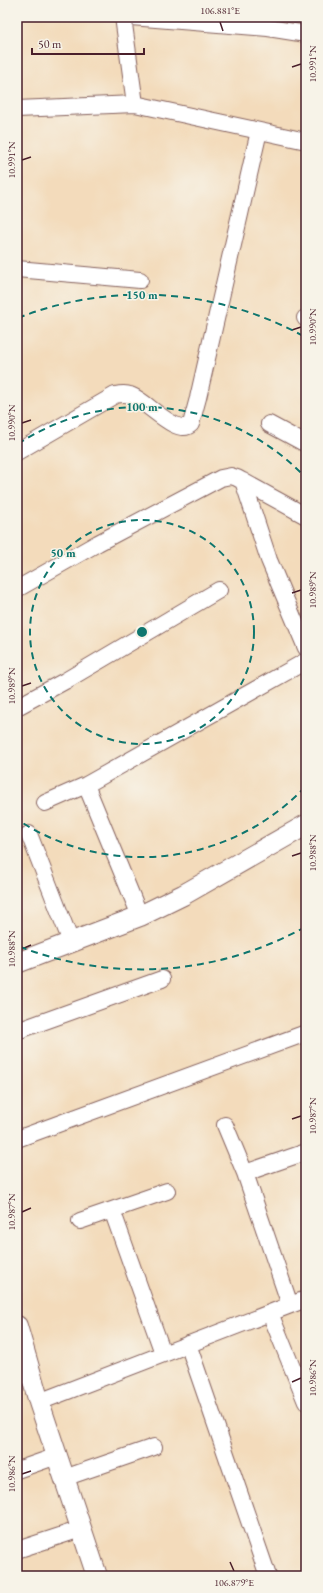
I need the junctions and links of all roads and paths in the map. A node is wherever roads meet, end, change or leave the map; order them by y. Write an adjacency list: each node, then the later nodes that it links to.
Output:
1 (123, 17): 4 (street)
2 (131, 17): 3 (street)
3 (306, 34)
4 (135, 104): 5 (street); 6 (street)
5 (17, 110)
6 (259, 131): 7 (street); 12 (street)
7 (306, 141)
8 (17, 269): 9 (street)
9 (140, 280)
10 (269, 424): 11 (street)
11 (306, 444)
12 (17, 452)
13 (243, 481): 14 (street); 15 (street); 17 (street)
14 (306, 516)
15 (17, 589)
16 (220, 590): 19 (street)
17 (306, 648)
18 (306, 660): 20 (street)
19 (17, 707)
20 (86, 785): 21 (street); 24 (street)
21 (44, 803)
22 (306, 825): 24 (street)
23 (29, 834): 25 (street)
24 (140, 916): 25 (street)
25 (71, 942): 26 (street)
26 (17, 963)
27 (162, 979): 28 (street)
28 (17, 1031)
29 (306, 1033): 31 (street)
30 (225, 1125): 33 (street)
31 (17, 1139)
32 (306, 1152): 33 (street)
33 (245, 1174): 38 (street)
34 (167, 1191): 35 (street)
35 (112, 1210): 36 (street); 42 (street)
36 (80, 1222)
37 (306, 1299): 38 (street)
38 (290, 1305): 39 (street)
39 (270, 1313): 41 (street); 43 (street)
40 (17, 1326): 44 (street)
41 (188, 1344): 42 (street); 53 (street)
42 (164, 1354): 44 (street)
43 (303, 1384): 45 (street)
44 (39, 1402): 47 (street)
45 (306, 1402)
46 (154, 1447): 49 (street)
47 (57, 1456): 48 (street); 49 (street)
48 (17, 1470)
49 (64, 1478): 50 (street)
50 (81, 1529): 51 (street); 52 (street)
51 (17, 1550)
52 (97, 1576)
53 (268, 1576)

